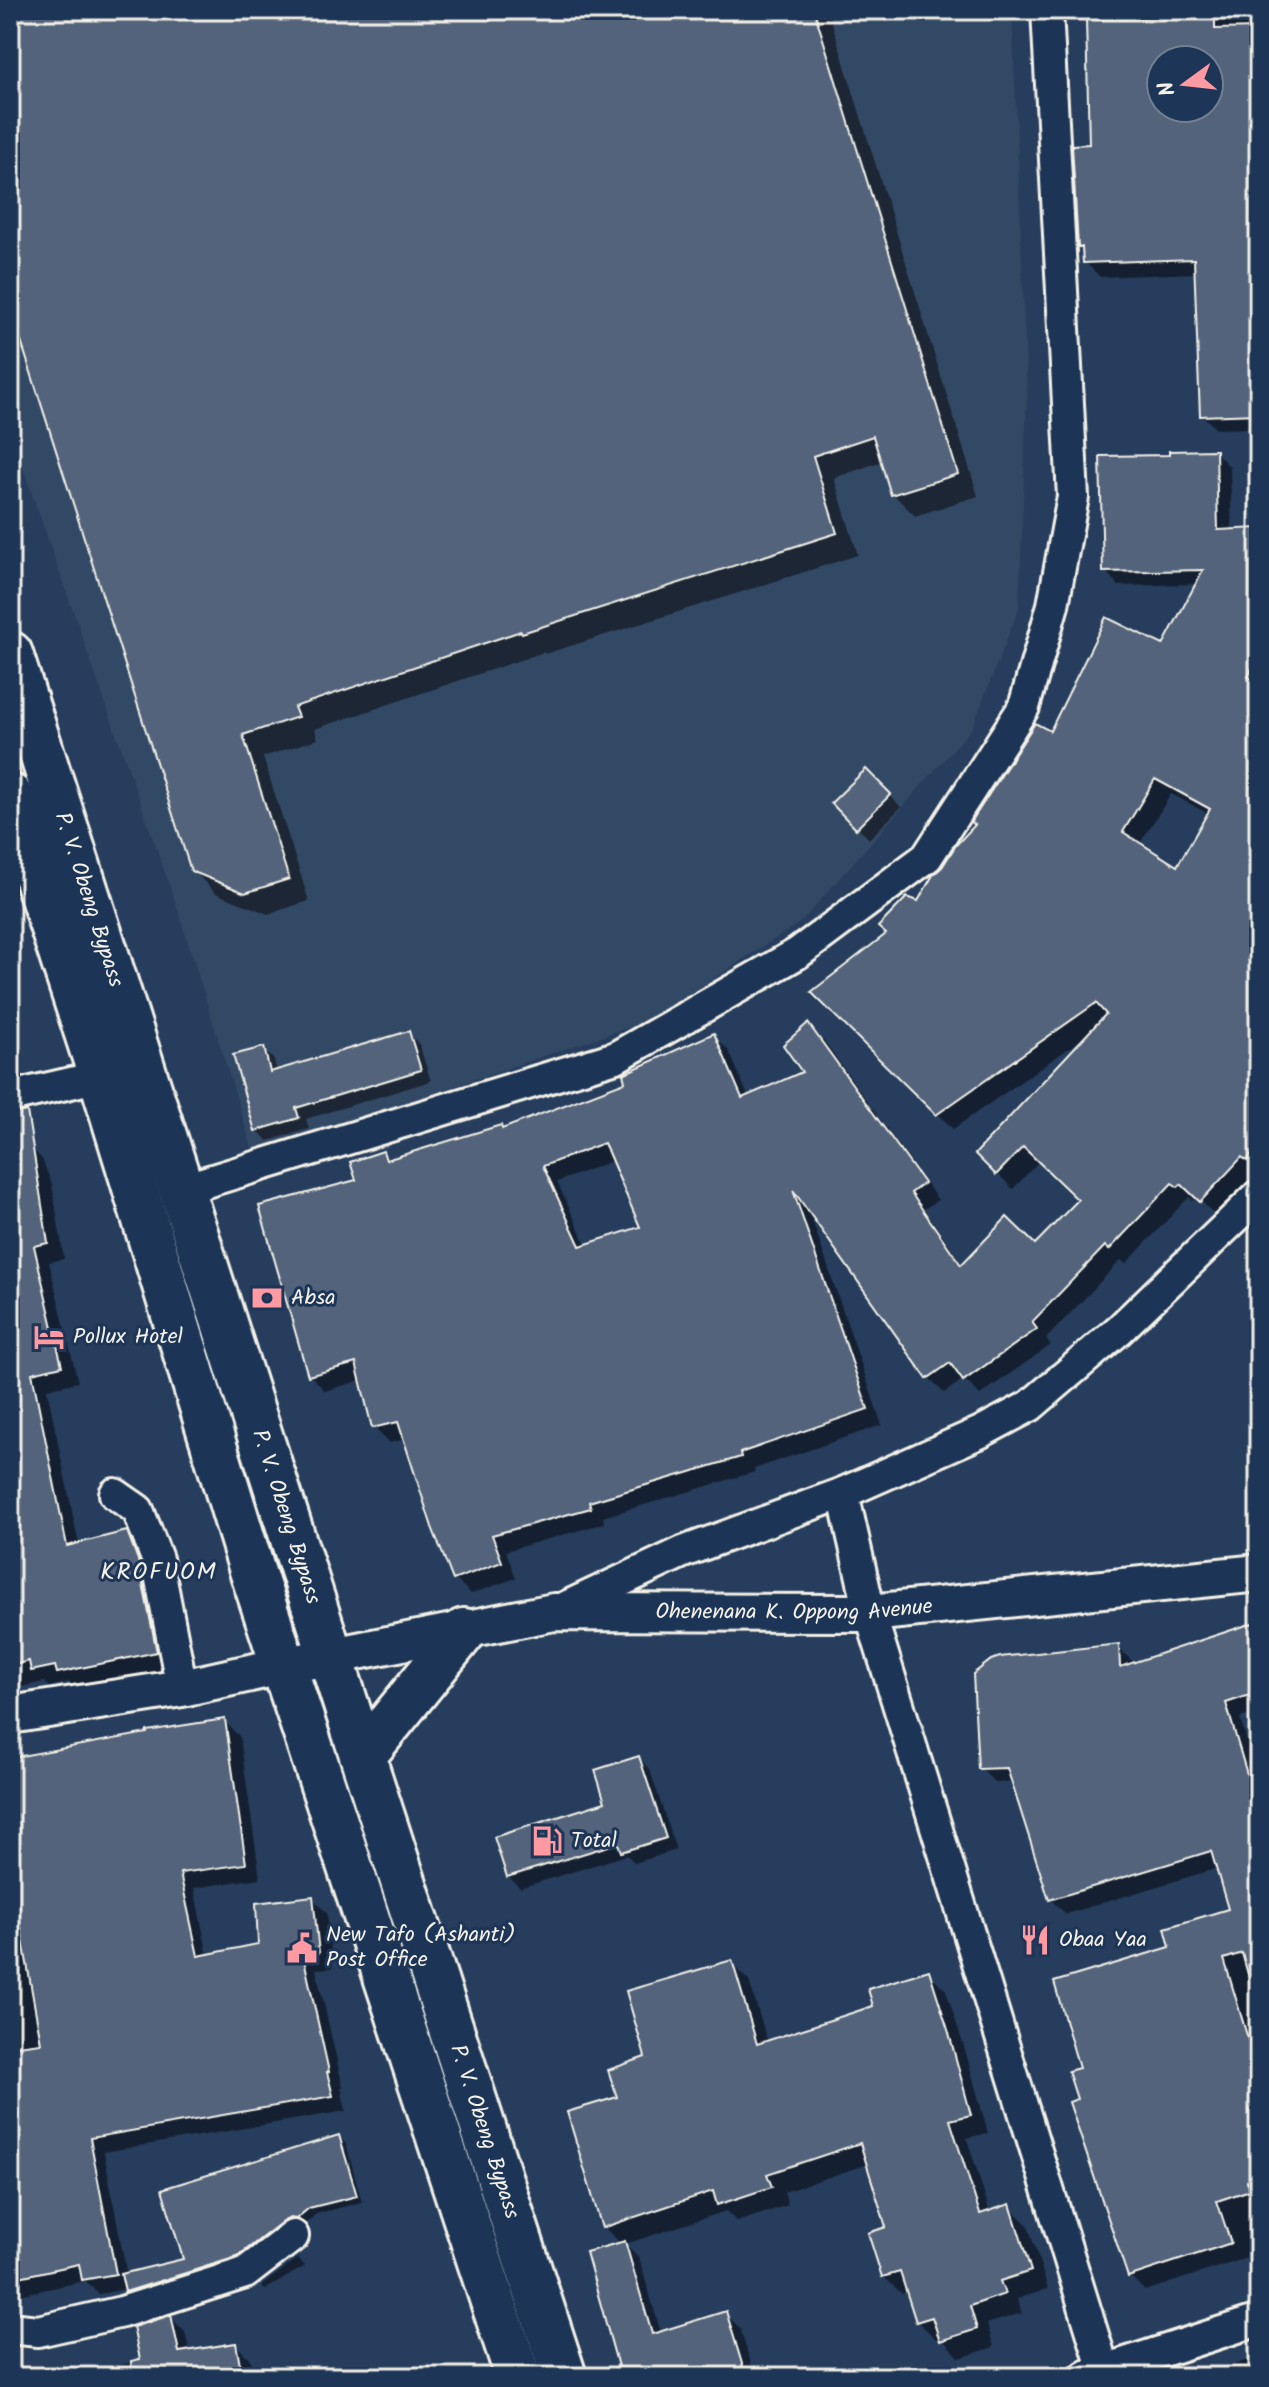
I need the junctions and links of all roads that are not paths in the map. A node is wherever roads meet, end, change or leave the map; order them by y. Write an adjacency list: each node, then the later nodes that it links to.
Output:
1 (1047, 10): 6 (street)
2 (10, 654): 6 (highway, P. V. Obeng Bypass)
3 (10, 796): 4 (highway, P. V. Obeng Bypass)
4 (101, 1076): 5 (street); 15 (highway, P. V. Obeng Bypass)
5 (10, 1097)
6 (183, 1189): 14 (highway, P. V. Obeng Bypass)
7 (1259, 1195): 8 (street)
8 (843, 1493): 11 (street); 12 (street)
9 (115, 1494): 16 (street)
10 (1259, 1573): 12 (street, Ohenenana K. Oppong Avenue)
11 (554, 1612): 12 (street, Ohenenana K. Oppong Avenue); 13 (street, Ohenenana K. Oppong Avenue)
12 (870, 1613): 22 (street)
13 (464, 1631): 14 (street, Ohenenana K. Oppong Avenue); 18 (highway)
14 (331, 1657): 15 (street, Ohenenana K. Oppong Avenue); 18 (highway, P. V. Obeng Bypass)
15 (282, 1666): 16 (street, Ohenenana K. Oppong Avenue); 23 (highway, P. V. Obeng Bypass)
16 (182, 1688): 17 (street, Ohenenana K. Oppong Avenue)
17 (10, 1715)
18 (363, 1756): 24 (highway, P. V. Obeng Bypass)
19 (293, 2236): 21 (street)
20 (1259, 2320): 22 (street)
21 (10, 2328)
22 (1098, 2375)
23 (518, 2377)
24 (564, 2377)

